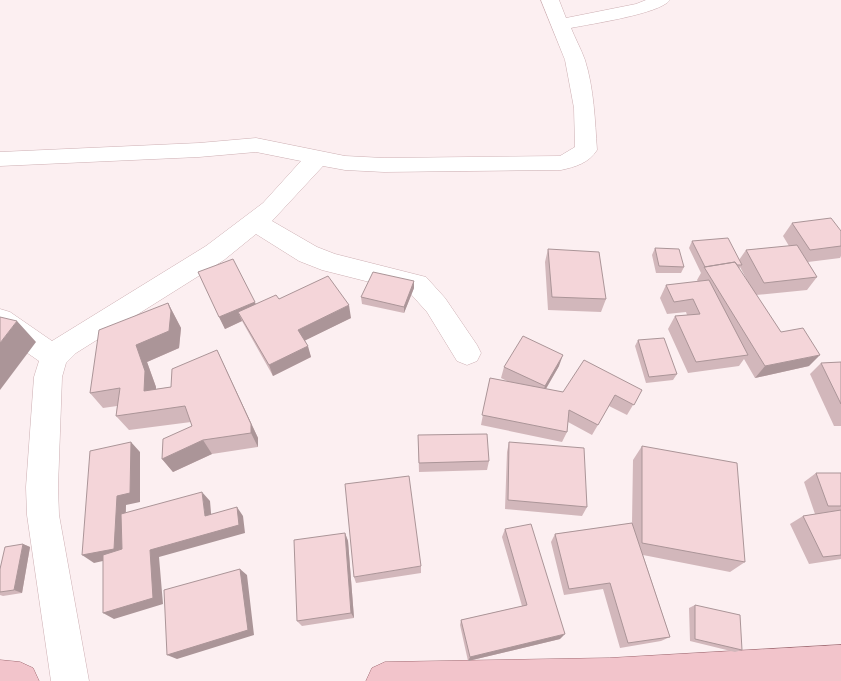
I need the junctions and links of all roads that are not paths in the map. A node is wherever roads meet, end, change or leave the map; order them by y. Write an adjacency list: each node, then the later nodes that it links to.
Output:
1 (550, 0): 3 (street)
2 (661, 0): 3 (street)
3 (562, 24): 4 (street)
4 (318, 157): 5 (street); 6 (street)
5 (0, 159)
6 (256, 222): 8 (street); 9 (street)
7 (0, 320): 9 (street)
8 (467, 353)
9 (54, 357): 14 (street)
10 (841, 664): 12 (main road)
11 (0, 679): 13 (main road)
12 (488, 680): 15 (main road)
13 (20, 681)
14 (70, 681)
15 (385, 681)

